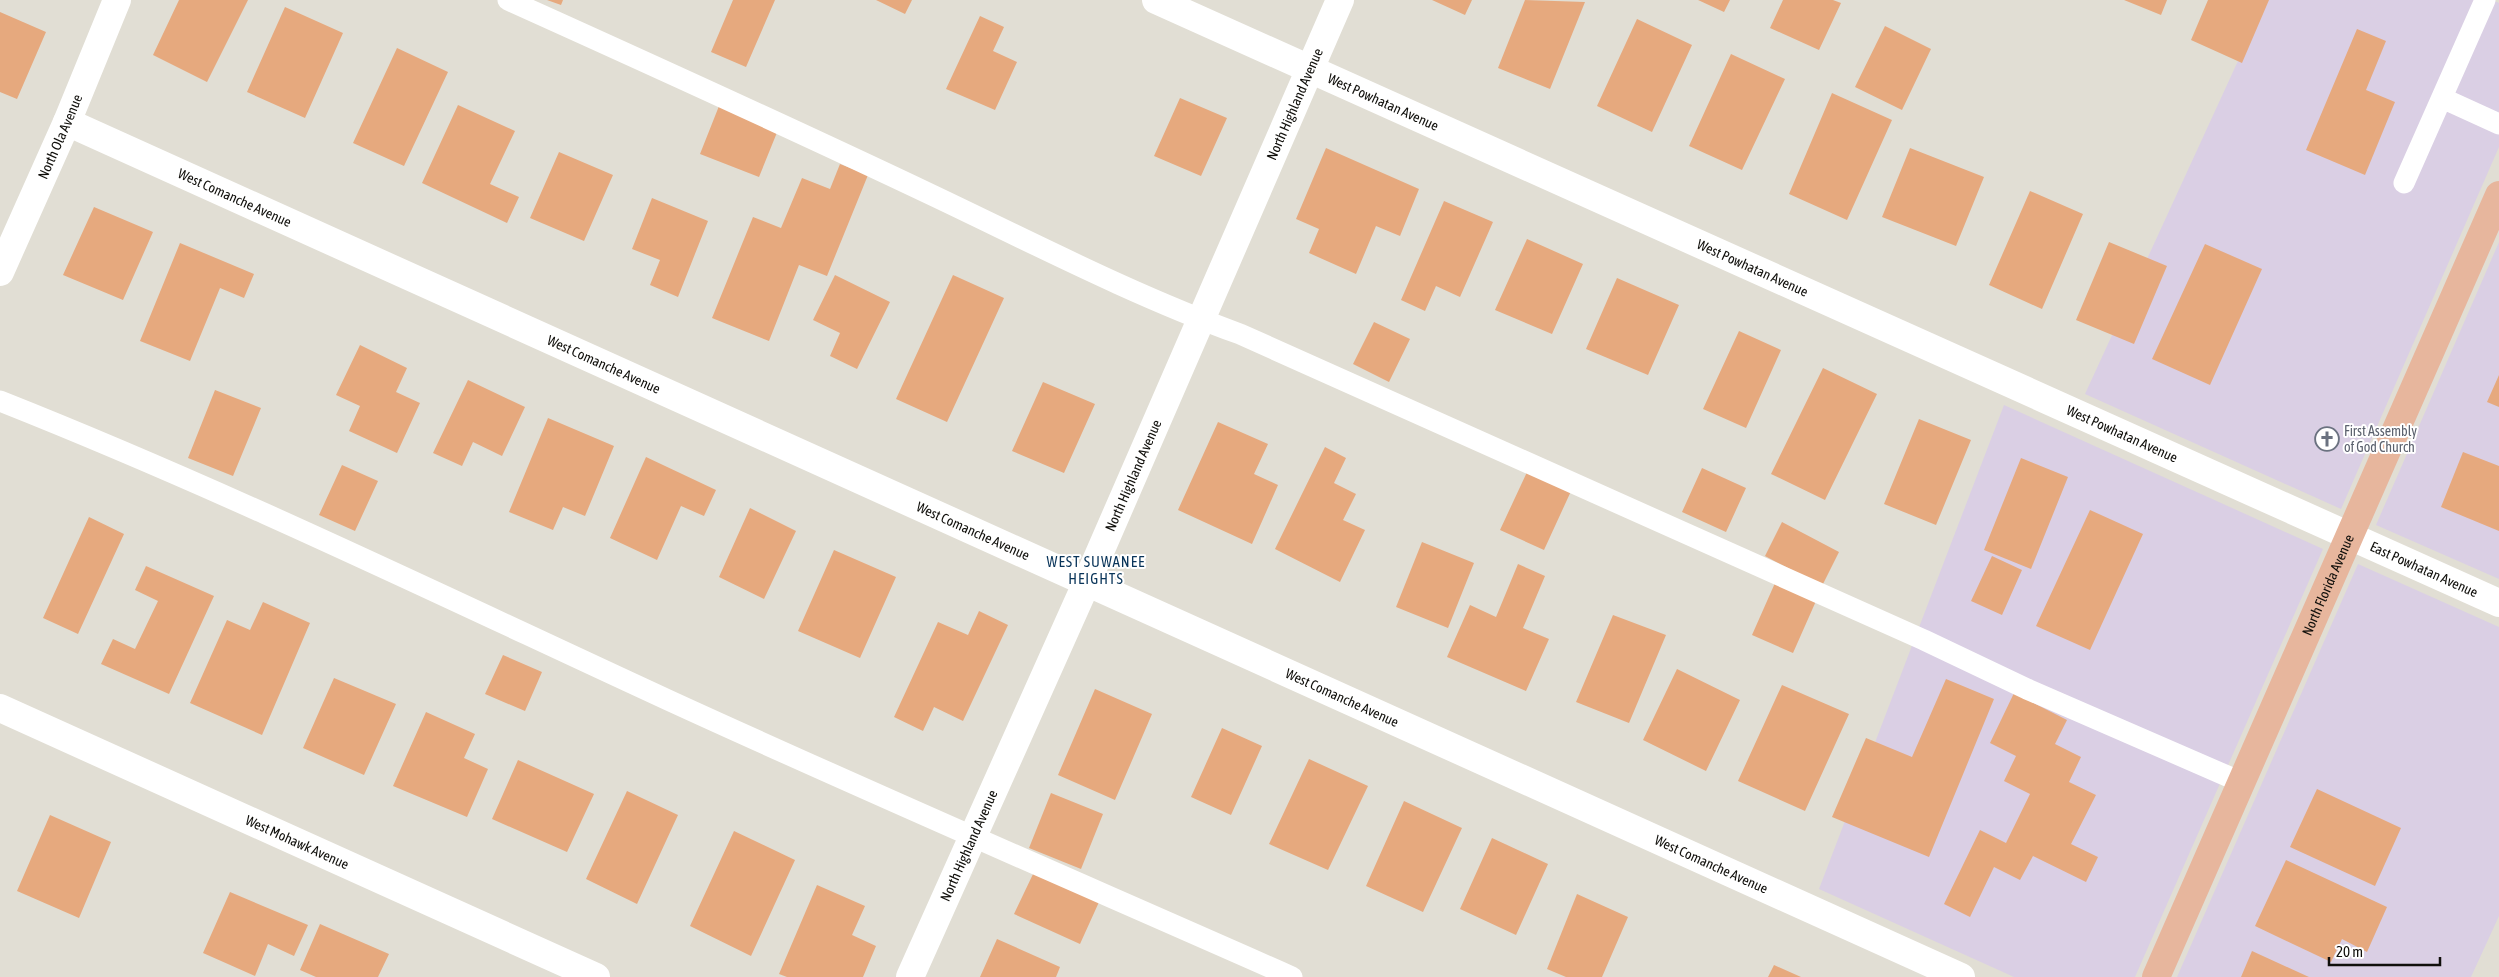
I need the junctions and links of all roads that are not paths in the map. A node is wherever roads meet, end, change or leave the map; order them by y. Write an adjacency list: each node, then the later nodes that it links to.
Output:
1 (117, 0): 8 (street, North Ola Avenue)
2 (508, 0): 13 (lane)
3 (1156, 0): 6 (street, West Powhatan Avenue)
4 (1340, 0): 6 (street, North Highland Avenue)
5 (2485, 0): 7 (lane)
6 (1310, 69): 13 (street, North Highland Avenue); 15 (street, West Powhatan Avenue)
7 (2442, 98): 9 (lane); 10 (lane)
8 (67, 122): 12 (street, North Ola Avenue); 16 (street, West Comanche Avenue)
9 (2499, 124)
10 (2404, 183)
11 (2499, 195): 15 (main road, North Florida Avenue)
12 (3, 256)
13 (1201, 320): 16 (street, North Highland Avenue); 19 (lane)
14 (0, 401): 20 (lane)
15 (2349, 537): 17 (street, East Powhatan Avenue); 19 (main road, North Florida Avenue)
16 (1086, 584): 20 (street, North Highland Avenue); 24 (street, West Comanche Avenue)
17 (2499, 603)
18 (0, 708): 21 (street, West Mohawk Avenue)
19 (2241, 782): 25 (main road, North Florida Avenue)
20 (973, 836): 22 (street, North Highland Avenue); 23 (lane)
21 (596, 977)
22 (910, 977)
23 (1292, 977)
24 (1961, 977)
25 (2156, 977)

